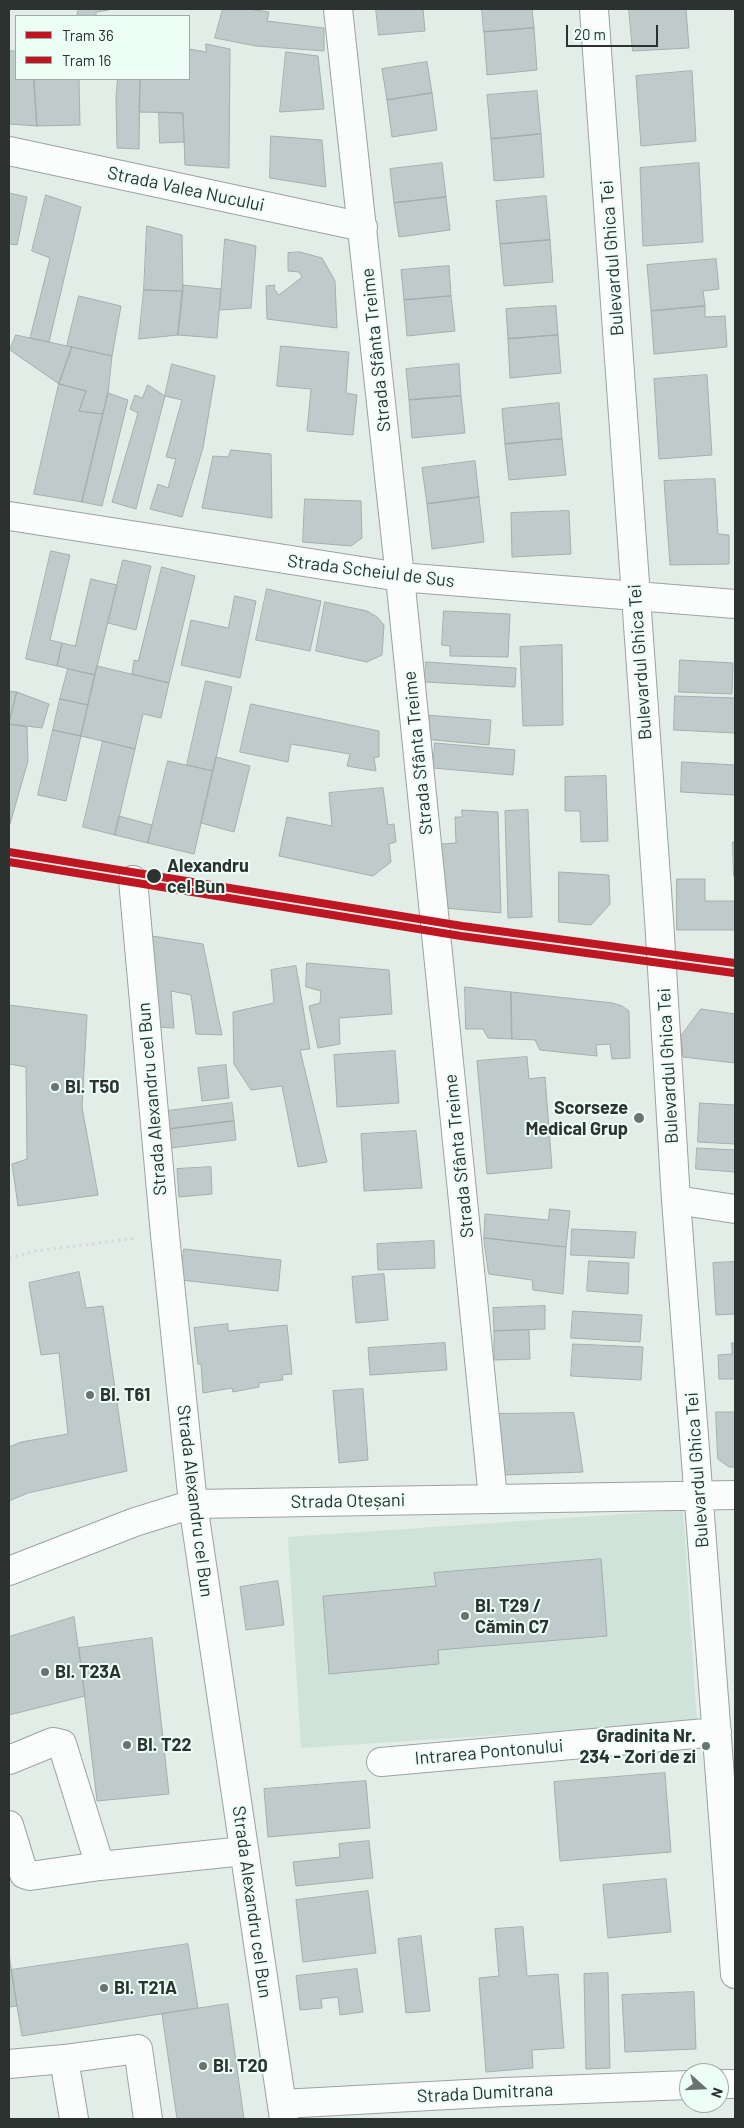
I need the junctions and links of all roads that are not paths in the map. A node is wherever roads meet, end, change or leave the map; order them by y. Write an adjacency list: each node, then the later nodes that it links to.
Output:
1 (338, 9): 4 (street, Strada Sfânta Treime)
2 (594, 9): 7 (street, Bulevardul Ghica Tei)
3 (9, 150): 4 (street, Strada Valea Nucului)
4 (363, 227): 6 (street, Strada Sfânta Treime)
5 (9, 516): 6 (street, Strada Scheiul de Sus)
6 (400, 577): 7 (street, Strada Scheiul de Sus); 14 (street, Strada Sfânta Treime)
7 (636, 596): 8 (street, Strada Scheiul de Sus); 10 (street, Bulevardul Ghica Tei)
8 (735, 604)
9 (133, 880): 15 (street, Strada Alexandru cel Bun)
10 (676, 1200): 11 (street); 13 (street, Bulevardul Ghica Tei)
11 (735, 1209)
12 (735, 1495): 13 (street, Strada Oteșani)
13 (699, 1496): 14 (street, Strada Oteșani); 17 (street, Bulevardul Ghica Tei)
14 (493, 1498): 15 (street, Strada Oteșani)
15 (193, 1504): 16 (street, Strada Oteșani); 21 (street, Strada Alexandru cel Bun)
16 (9, 1572)
17 (717, 1732): 19 (street, Intrarea Pontonului); 23 (street, Bulevardul Ghica Tei)
18 (9, 1760): 22 (street)
19 (381, 1762)
20 (9, 1824): 22 (street)
21 (244, 1851): 22 (street); 27 (street, Strada Alexandru cel Bun)
22 (100, 1866)
23 (735, 1974)
24 (64, 2059): 25 (street); 28 (street); 29 (street)
25 (9, 2064)
26 (679, 2085): 27 (street, Strada Dumitrana)
27 (283, 2112)
28 (74, 2119)
29 (148, 2119)

